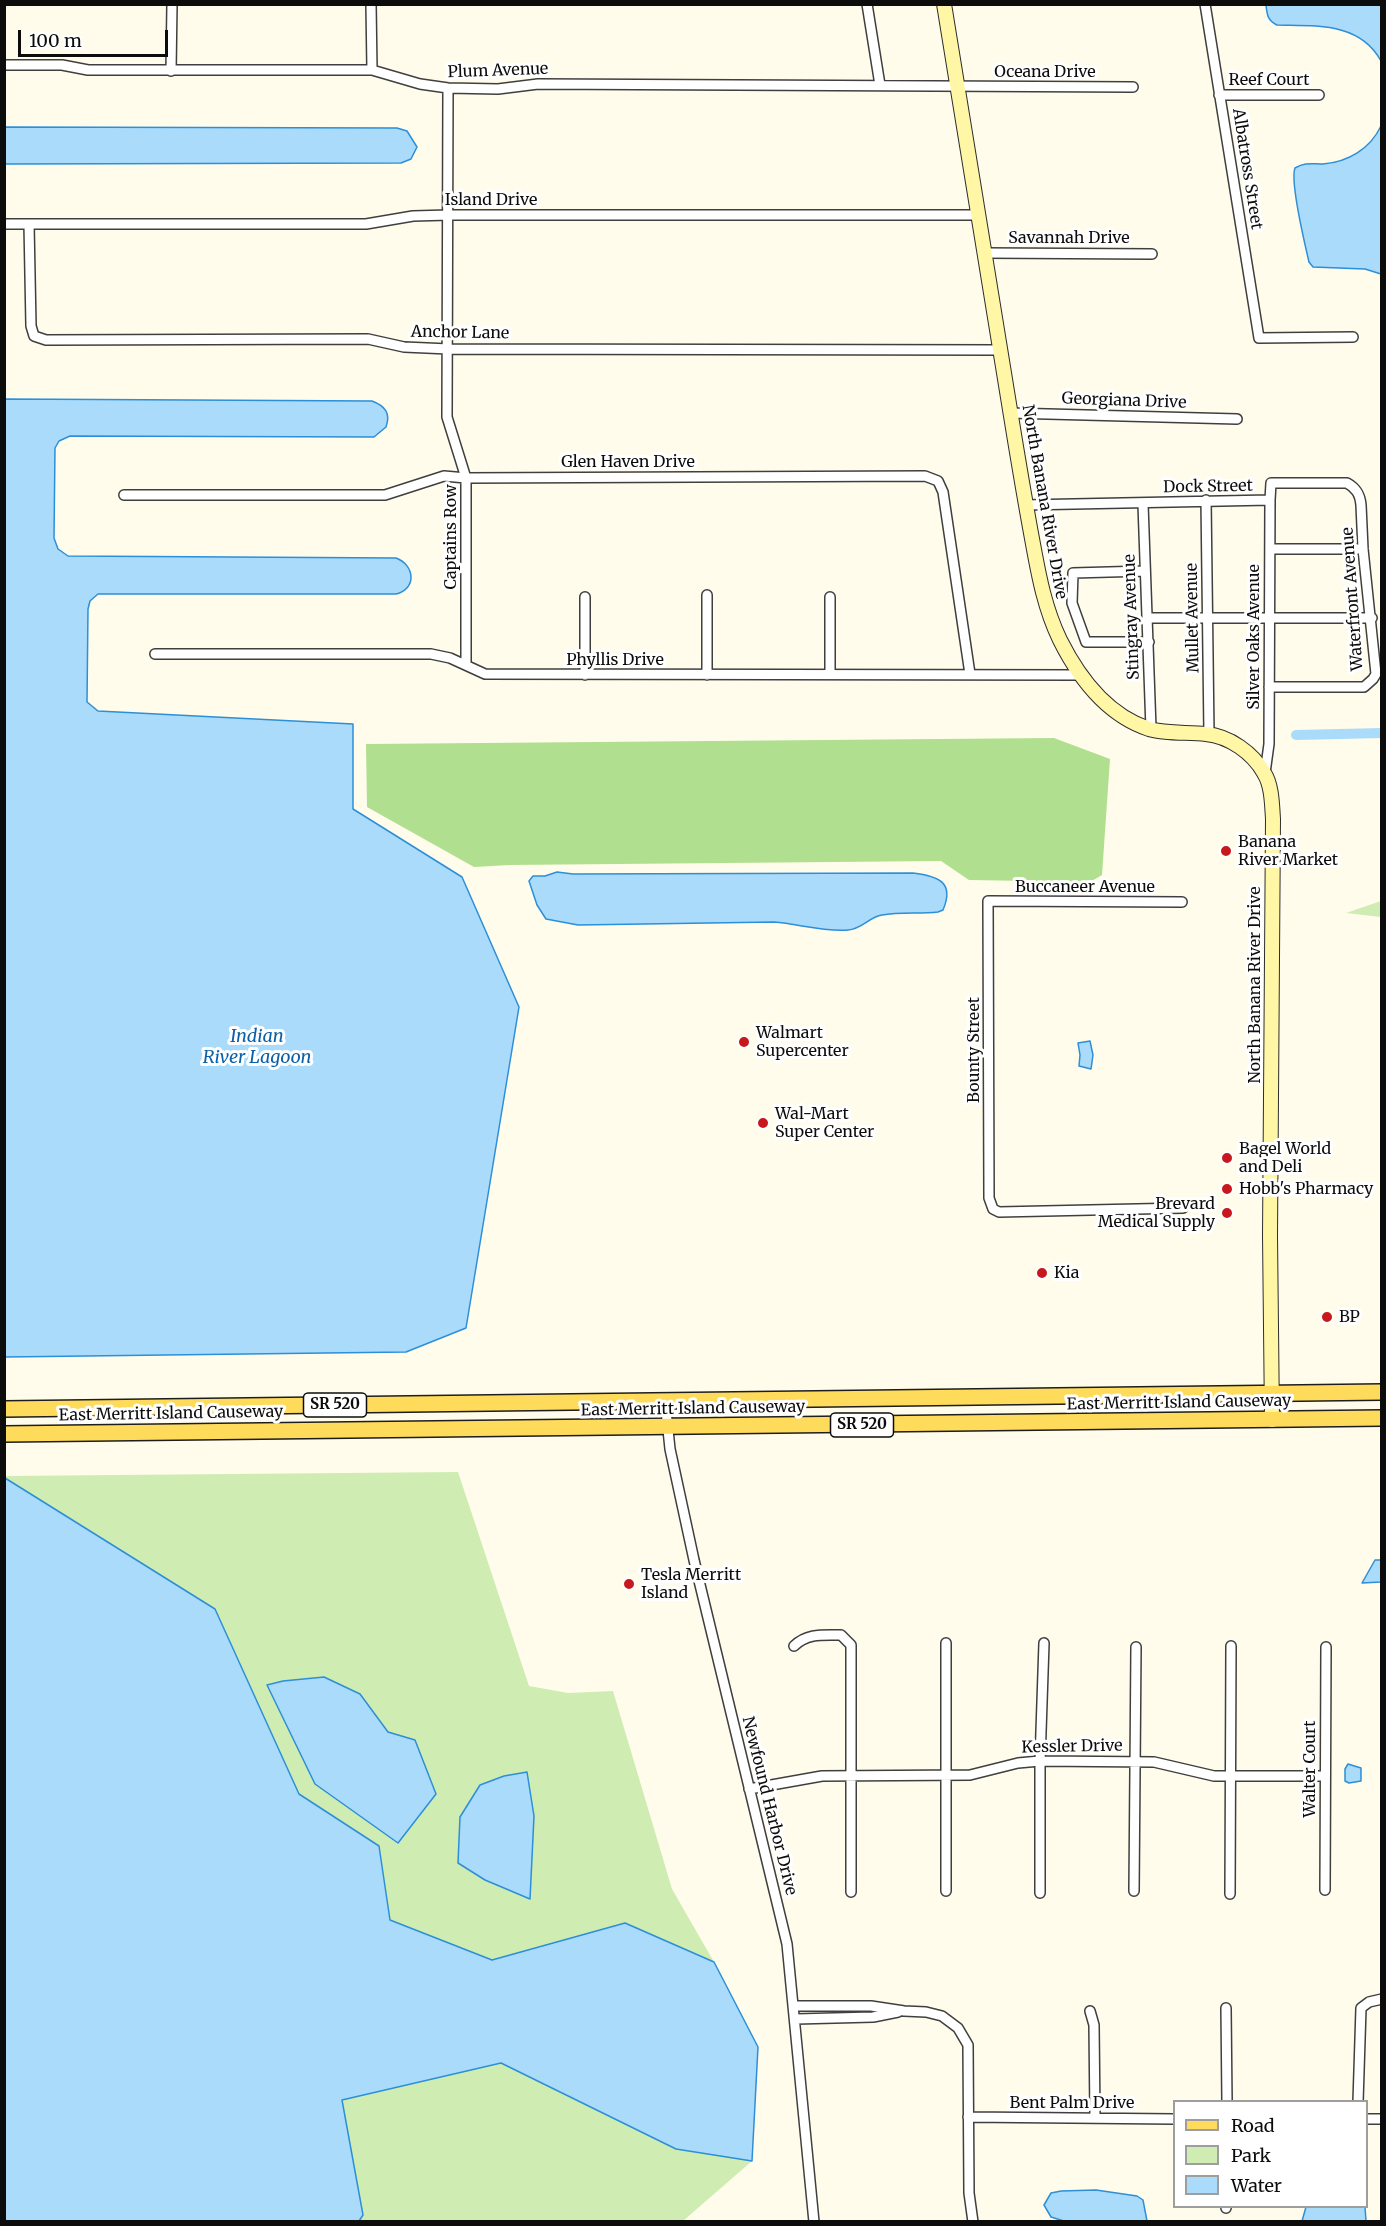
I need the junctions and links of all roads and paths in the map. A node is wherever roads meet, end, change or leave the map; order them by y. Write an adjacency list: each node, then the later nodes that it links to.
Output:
1 (172, 4): 7 (street)
2 (371, 4): 8 (street)
3 (867, 4): 9 (street)
4 (944, 4): 10 (street, North Banana River Drive)
5 (1205, 4): 14 (street, Albatross Street)
6 (4, 65): 7 (street, Plum Avenue)
7 (171, 70): 8 (street, Plum Avenue)
8 (372, 70): 12 (street, Plum Avenue)
9 (880, 85): 10 (street, Plum Avenue); 12 (street, Plum Avenue)
10 (958, 87): 11 (street, Oceana Drive); 15 (street, North Banana River Drive)
11 (1133, 87)
12 (448, 88): 16 (street, Captains Row)
13 (1319, 94): 14 (street, Reef Court)
14 (1220, 95): 21 (street, Albatross Street)
15 (978, 214): 16 (street, Island Drive); 19 (street, North Banana River Drive)
16 (449, 215): 18 (street, Island Drive); 22 (street, Captains Row)
17 (4, 224): 18 (street, Island Drive)
18 (29, 224): 22 (street, Anchor Lane)
19 (985, 253): 20 (street, Savannah Drive); 23 (street, North Banana River Drive)
20 (1152, 254)
21 (1353, 337)
22 (449, 349): 23 (street, Anchor Lane); 26 (street, Captains Row)
23 (1000, 350): 24 (street, North Banana River Drive)
24 (1010, 413): 25 (street, Georgiana Drive); 31 (street, North Banana River Drive)
25 (1237, 419)
26 (466, 478): 27 (street, Glen Haven Drive); 45 (street, Captains Row); 47 (street, Glen Haven Drive)
27 (124, 495)
28 (1206, 500): 29 (street, Dock Street); 30 (street, Dock Street); 40 (street, Mullet Avenue)
29 (1270, 500): 32 (street, Dock Street); 33 (street, Silver Oaks Avenue)
30 (1143, 504): 31 (street, Dock Street); 35 (street, Stingray Avenue)
31 (1025, 505): 50 (street, North Banana River Drive)
32 (1361, 505): 34 (street, Waterfront Avenue)
33 (1270, 549): 34 (street); 41 (street, Silver Oaks Avenue)
34 (1363, 549): 42 (street, Waterfront Avenue)
35 (1145, 571): 39 (street, Stingray Avenue); 43 (street)
36 (707, 595): 49 (street)
37 (585, 597): 48 (street)
38 (830, 597): 46 (street)
39 (1148, 618): 40 (street); 43 (street, Stingray Avenue)
40 (1208, 618): 41 (street); 53 (street, Mullet Avenue)
41 (1269, 618): 42 (street); 51 (street, Silver Oaks Avenue)
42 (1372, 618): 51 (street, Waterfront Avenue)
43 (1149, 642): 52 (street, Stingray Avenue)
44 (155, 654): 45 (street, Phyllis Drive)
45 (466, 664): 48 (street, Phyllis Drive)
46 (830, 674): 47 (street, Phyllis Drive); 49 (street, Phyllis Drive)
47 (970, 674): 50 (street, Phyllis Drive)
48 (585, 675): 49 (street, Phyllis Drive)
49 (707, 675)
50 (1080, 675): 52 (street, North Banana River Drive)
51 (1269, 687): 54 (street, Silver Oaks Avenue)
52 (1150, 729): 53 (street, North Banana River Drive)
53 (1209, 734): 54 (street, North Banana River Drive)
54 (1265, 773): 59 (street, North Banana River Drive)
55 (988, 901): 56 (street, Buccaneer Avenue); 57 (street, Bounty Street)
56 (1182, 902)
57 (1183, 1208)
58 (1382, 1392): 59 (main road, East Merritt Island Causeway / SR 520)
59 (1272, 1393): 60 (main road, East Merritt Island Causeway / SR 520); 63 (street, North Banana River Drive)
60 (665, 1401): 61 (main road, East Merritt Island Causeway / SR 520); 64 (street, Newfound Harbor Drive)
61 (4, 1408)
62 (1382, 1418): 63 (main road, East Merritt Island Causeway / SR 520)
63 (1272, 1420): 64 (main road, East Merritt Island Causeway / SR 520)
64 (667, 1427): 65 (main road, East Merritt Island Causeway / SR 520); 78 (street, Newfound Harbor Drive)
65 (4, 1434)
66 (946, 1643): 75 (street)
67 (1044, 1643): 72 (street)
68 (794, 1646): 74 (street)
69 (1231, 1646): 76 (street)
70 (1136, 1647): 73 (street)
71 (1326, 1647): 77 (street, Walter Court)
72 (1040, 1761): 73 (street, Kessler Drive); 75 (street, Kessler Drive); 83 (street)
73 (1136, 1761): 76 (street, Kessler Drive); 81 (street)
74 (851, 1776): 75 (street, Kessler Drive); 78 (street, Kessler Drive); 82 (street)
75 (945, 1776): 80 (street)
76 (1230, 1776): 77 (street, Kessler Drive); 84 (street)
77 (1324, 1776): 79 (street, Walter Court)
78 (749, 1789): 86 (street, Newfound Harbor Drive)
79 (1325, 1890)
80 (946, 1891)
81 (1134, 1891)
82 (851, 1892)
83 (1040, 1893)
84 (1230, 1894)
85 (1382, 1999): 92 (street)
86 (794, 2006): 88 (street); 90 (street, Newfound Harbor Drive)
87 (1226, 2008): 91 (street)
88 (904, 2011): 90 (street); 93 (street)
89 (1090, 2011): 94 (street)
90 (796, 2019): 96 (street, Newfound Harbor Drive)
91 (1227, 2100)
92 (1358, 2100)
93 (968, 2117): 94 (street, Bent Palm Drive); 97 (street)
94 (1095, 2118): 95 (street, Bent Palm Drive)
95 (1173, 2118)
96 (814, 2222)
97 (973, 2222)

